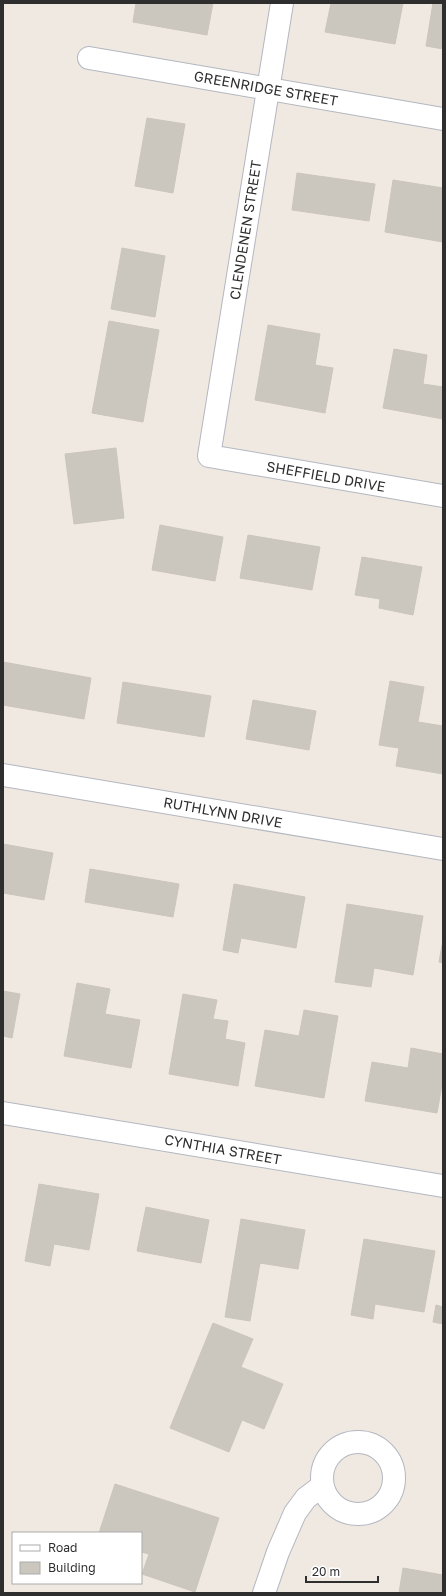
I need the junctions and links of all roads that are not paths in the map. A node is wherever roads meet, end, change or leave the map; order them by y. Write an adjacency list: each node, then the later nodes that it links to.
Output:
1 (282, 3): 3 (street, CLENDENEN STREET)
2 (89, 58): 3 (street, GREENRIDGE STREET)
3 (268, 88): 4 (street, GREENRIDGE STREET); 5 (street, CLENDENEN STREET)
4 (443, 119)
5 (209, 456): 6 (street, SHEFFIELD DRIVE)
6 (443, 496)
7 (3, 775): 8 (street, RUTHLYNN DRIVE)
8 (443, 849)
9 (3, 1112): 10 (street, CYNTHIA STREET)
10 (443, 1186)
11 (322, 1486): 12 (street)
12 (264, 1593)

